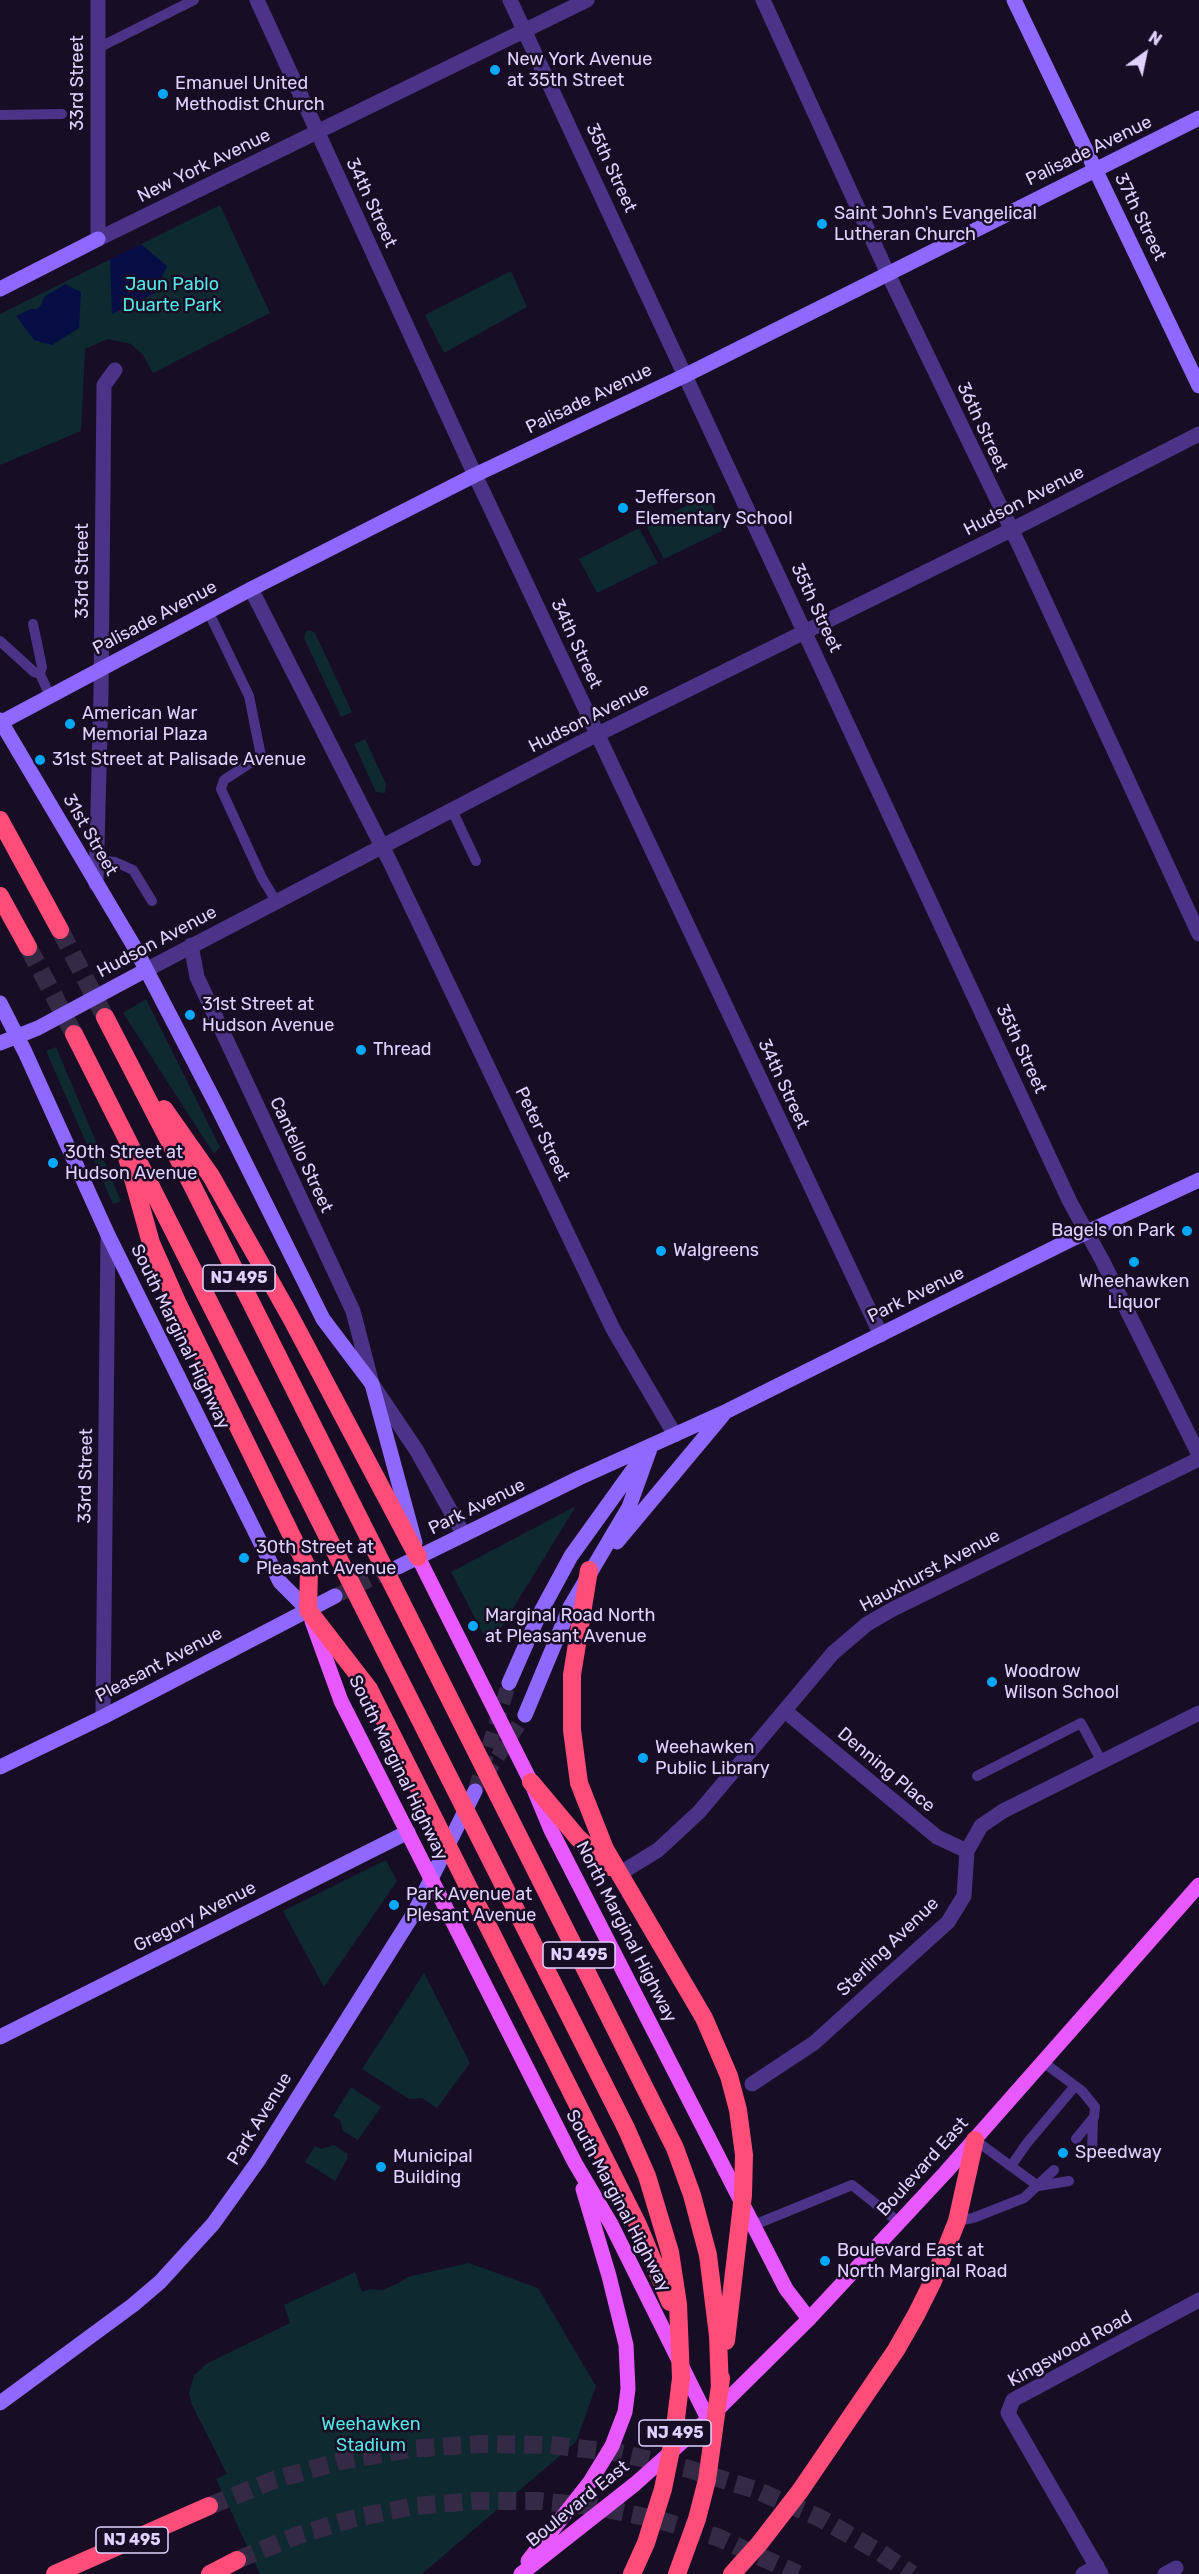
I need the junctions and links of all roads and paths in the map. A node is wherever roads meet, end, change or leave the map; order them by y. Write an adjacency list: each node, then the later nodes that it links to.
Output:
1 (98, 0): 9 (street, 33rd Street)
2 (194, 0): 9 (lane)
3 (257, 0): 13 (street, 34th Street)
4 (510, 0): 8 (street, 35th Street)
5 (587, 0): 8 (street, New York Avenue)
6 (763, 0): 16 (street, 36th Street)
7 (1014, 0): 14 (main road, 37th Street)
8 (525, 31): 13 (street, New York Avenue); 19 (street, 35th Street)
9 (98, 48): 15 (street, 33rd Street)
10 (62, 114): 11 (lane)
11 (0, 115)
12 (1199, 118): 14 (main road, Palisade Avenue)
13 (318, 133): 15 (street, New York Avenue); 22 (street, 34th Street)
14 (1094, 169): 16 (main road, Palisade Avenue); 20 (main road, 37th Street)
15 (98, 239): 17 (main road, New York Avenue)
16 (888, 274): 19 (main road, Palisade Avenue); 23 (street, 36th Street)
17 (0, 289)
18 (115, 370): 29 (street, 33rd Street)
19 (686, 375): 22 (main road, Palisade Avenue); 27 (street, 35th Street)
20 (1199, 386)
21 (1199, 434): 23 (street, Hudson Avenue)
22 (475, 475): 24 (main road, Palisade Avenue); 33 (street, 34th Street)
23 (1010, 530): 27 (street, Hudson Avenue); 44 (street, 36th Street)
24 (251, 589): 25 (main road, Palisade Avenue); 36 (street, Peter Street)
25 (209, 613): 29 (main road, Palisade Avenue); 42 (lane)
26 (33, 624): 30 (lane)
27 (805, 632): 33 (street, Hudson Avenue); 56 (street, 35th Street)
28 (0, 641): 30 (lane)
29 (101, 668): 31 (main road, Palisade Avenue); 37 (street, 33rd Street)
30 (40, 674): 31 (lane)
31 (50, 696): 32 (main road, Palisade Avenue)
32 (0, 722): 39 (main road, 31st Street)
33 (598, 735): 34 (street, Hudson Avenue); 58 (street, 34th Street)
34 (452, 810): 36 (street, Hudson Avenue); 38 (lane)
35 (0, 820): 43 (highway)
36 (381, 846): 42 (street, Hudson Avenue); 61 (street, Peter Street)
37 (97, 860): 39 (street, 33rd Street); 41 (lane)
38 (476, 861)
39 (96, 884): 47 (main road, 31st Street)
40 (0, 896): 46 (highway)
41 (152, 901)
42 (276, 902): 45 (street, Hudson Avenue)
43 (60, 930)
44 (1199, 934)
45 (191, 945): 47 (street, Hudson Avenue); 59 (street, Cantello Street)
46 (28, 947)
47 (146, 970): 51 (main road, Hudson Avenue); 59 (main road, Cantello Street)
48 (0, 1003): 51 (main road, South Marginal Highway)
49 (105, 1017): 53 (highway, NJ 495)
50 (74, 1034): 54 (highway, NJ 495)
51 (16, 1035): 52 (main road, Hudson Avenue); 57 (main road, South Marginal Highway)
52 (0, 1043)
53 (126, 1056): 65 (highway); 103 (highway, NJ 495)
54 (114, 1110): 69 (highway); 102 (highway, NJ 495)
55 (1199, 1180): 56 (main road, Park Avenue)
56 (1087, 1232): 58 (main road, Park Avenue); 63 (street, 35th Street)
57 (108, 1235): 69 (main road, South Marginal Highway); 74 (street, 33rd Street)
58 (881, 1335): 60 (main road, Park Avenue)
59 (372, 1384): 64 (street, Cantello Street); 65 (main road, Cantello Street)
60 (727, 1411): 61 (main road, Park Avenue); 67 (main road)
61 (675, 1435): 62 (main road, Park Avenue)
62 (651, 1446): 64 (main road, Park Avenue); 67 (main road); 70 (main road, Park Avenue)
63 (1199, 1457): 71 (street, Hauxhurst Avenue)
64 (464, 1535): 65 (main road, Park Avenue)
65 (418, 1557): 66 (main road); 78 (main road, North Marginal Highway)
66 (398, 1567)
67 (590, 1570): 73 (main road); 82 (highway)
68 (335, 1596): 69 (main road, Pleasant Avenue)
69 (308, 1610): 74 (main road, Pleasant Avenue); 80 (main road, South Marginal Highway); 102 (highway)
70 (509, 1683)
71 (786, 1711): 81 (street, Denning Place); 82 (street, Hauxhurst Avenue)
72 (1199, 1713): 75 (street, Sterling Avenue)
73 (525, 1715)
74 (103, 1717): 76 (main road, Pleasant Avenue)
75 (1102, 1762): 77 (lane); 81 (street, Sterling Avenue)
76 (0, 1767)
77 (977, 1776)
78 (531, 1782): 82 (highway); 99 (main road, North Marginal Highway)
79 (475, 1791): 104 (main road, Park Avenue)
80 (408, 1832): 84 (main road, Gregory Avenue); 92 (main road, South Marginal Highway)
81 (967, 1851): 86 (street, Sterling Avenue)
82 (619, 1874): 103 (highway)
83 (1199, 1885): 85 (main road, Boulevard East)
84 (0, 2037)
85 (1043, 2062): 87 (lane); 89 (main road, Boulevard East)
86 (752, 2084)
87 (1075, 2086): 88 (lane); 93 (lane)
88 (1094, 2117): 90 (lane); 91 (lane)
89 (975, 2139): 93 (lane); 97 (highway); 98 (main road, Boulevard East)
90 (1076, 2139)
91 (1092, 2154)
92 (575, 2163): 105 (main road, South Marginal Highway); 111 (main road)
93 (1011, 2166): 96 (lane)
94 (1054, 2169): 96 (lane)
95 (1069, 2181): 96 (lane)
96 (1038, 2186): 97 (lane)
97 (957, 2221): 114 (highway)
98 (900, 2223): 99 (lane); 101 (main road, Boulevard East)
99 (754, 2225): 101 (main road, North Marginal Highway)
100 (1199, 2300): 108 (street, Kingswood Road)
101 (809, 2319): 105 (main road, Boulevard East)
102 (680, 2335): 112 (highway, NJ 495)
103 (720, 2390): 113 (highway, NJ 495)
104 (0, 2403)
105 (708, 2419): 111 (main road, Boulevard East)
106 (209, 2506): 109 (highway, NJ 495)
107 (237, 2560): 110 (highway)
108 (1094, 2572)
109 (55, 2574)
110 (210, 2574)
111 (519, 2574)
112 (632, 2574)
113 (677, 2574)
114 (732, 2574)

